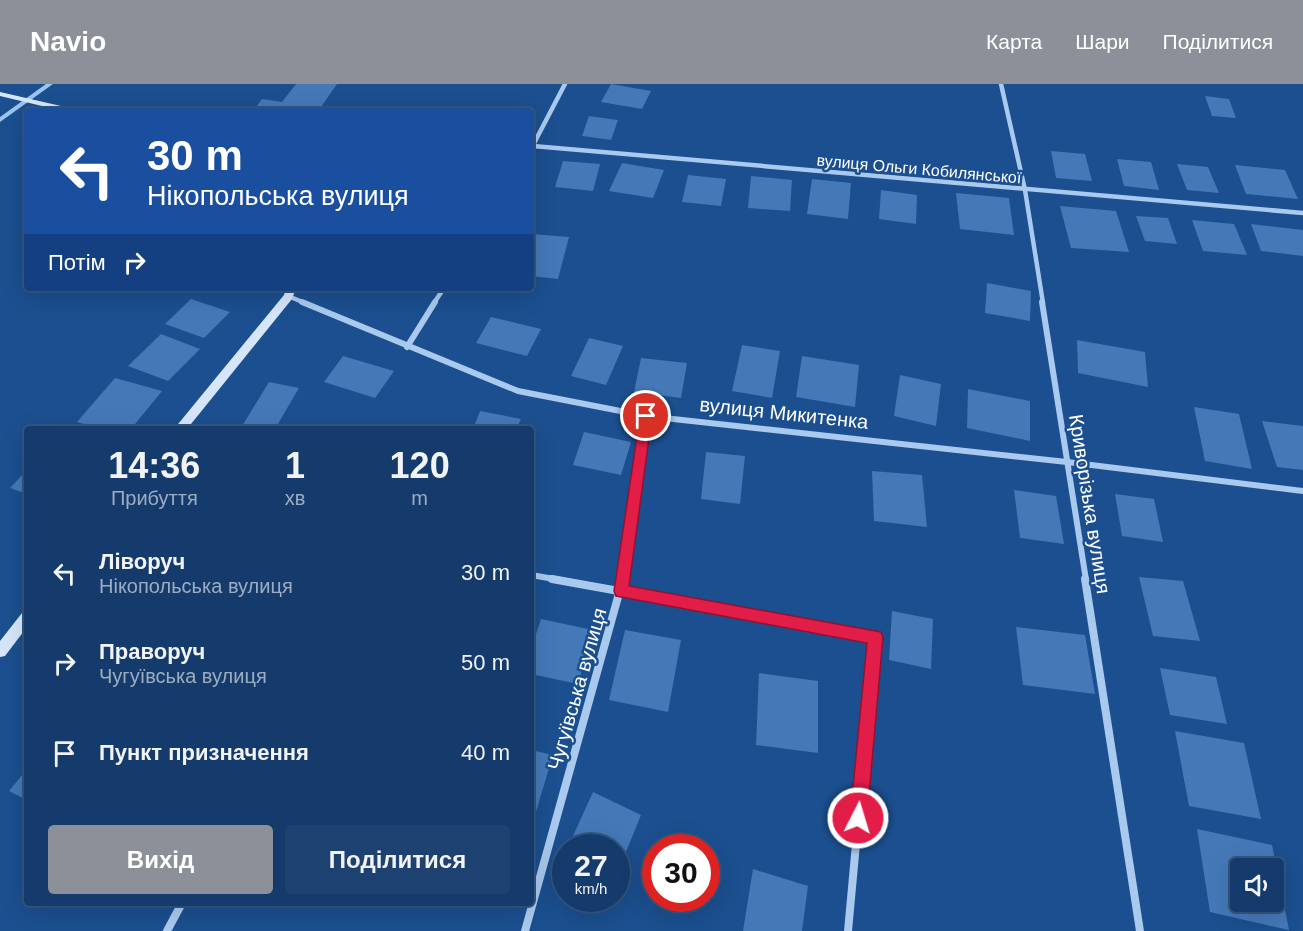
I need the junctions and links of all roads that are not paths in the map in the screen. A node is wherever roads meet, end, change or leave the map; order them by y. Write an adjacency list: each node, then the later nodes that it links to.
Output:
1 (565, 84): 5 (street)
2 (1001, 84): 7 (street, Криворізька вулиця)
3 (0, 94): 4 (street)
4 (63, 108)
5 (534, 144)
6 (534, 148): 7 (street, вулиця Ольги Кобилянської)
7 (1025, 190): 8 (street, вулиця Ольги Кобилянської); 14 (street, Криворізька вулиця)
8 (1303, 213)
9 (442, 291): 11 (street)
10 (290, 292): 11 (street, вулиця Микитенка); 13 (street)
11 (407, 347): 12 (street, вулиця Микитенка)
12 (646, 416): 14 (street, вулиця Микитенка); 17 (street, Чугуївська вулиця)
13 (182, 426)
14 (1067, 462): 15 (street, вулиця Микитенка); 26 (street, Криворізька вулиця)
15 (1303, 491)
16 (534, 576): 17 (street)
17 (621, 591): 20 (street, Чугуївська вулиця); 25 (street)
18 (24, 621): 19 (street)
19 (0, 651)
20 (534, 899)
21 (180, 906): 23 (street)
22 (532, 906): 24 (street, Чугуївська вулиця)
23 (167, 931)
24 (525, 931)
25 (848, 931)
26 (1140, 931)

